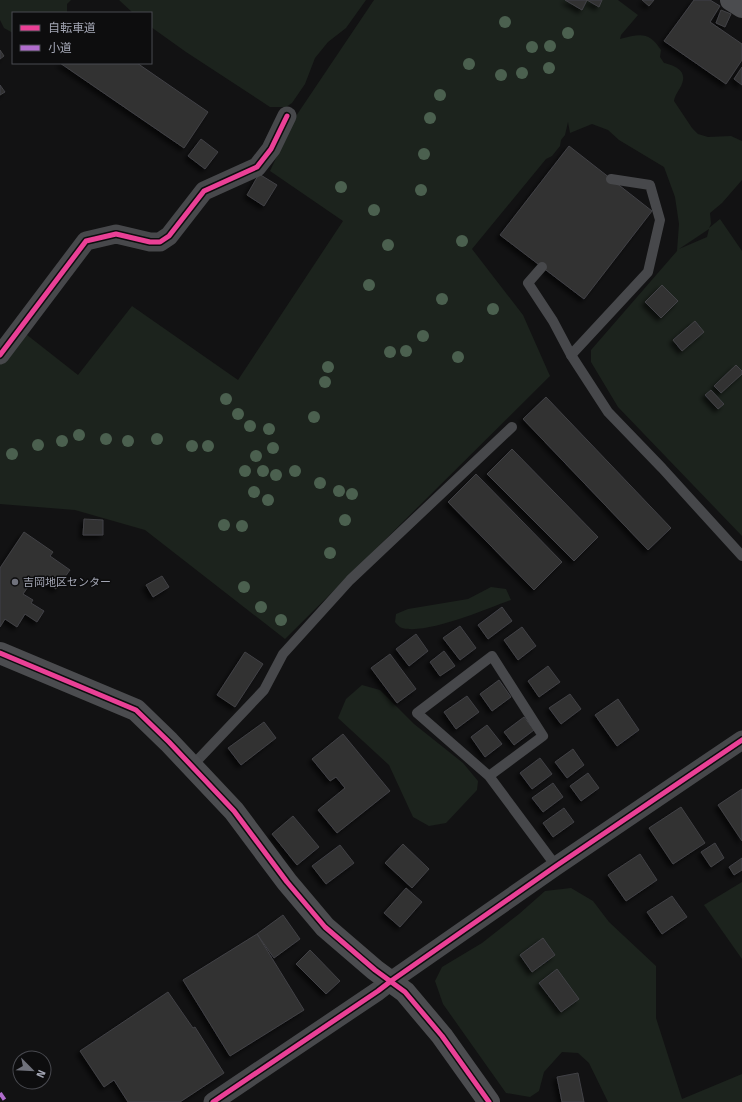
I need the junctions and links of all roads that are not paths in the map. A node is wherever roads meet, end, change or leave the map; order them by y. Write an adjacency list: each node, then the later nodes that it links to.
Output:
1 (731, 0): 2 (street)
2 (742, 7)
3 (287, 116): 6 (street)
4 (612, 179): 7 (lane)
5 (542, 267): 7 (lane)
6 (0, 355)
7 (571, 355): 9 (lane)
8 (512, 427): 12 (lane)
9 (742, 556)
10 (0, 653): 12 (street)
11 (742, 740): 14 (street)
12 (192, 766): 15 (street)
13 (489, 776): 13 (lane); 14 (lane)
14 (556, 866): 15 (street)
15 (391, 981): 16 (street); 17 (street)
16 (213, 1102)
17 (489, 1102)

